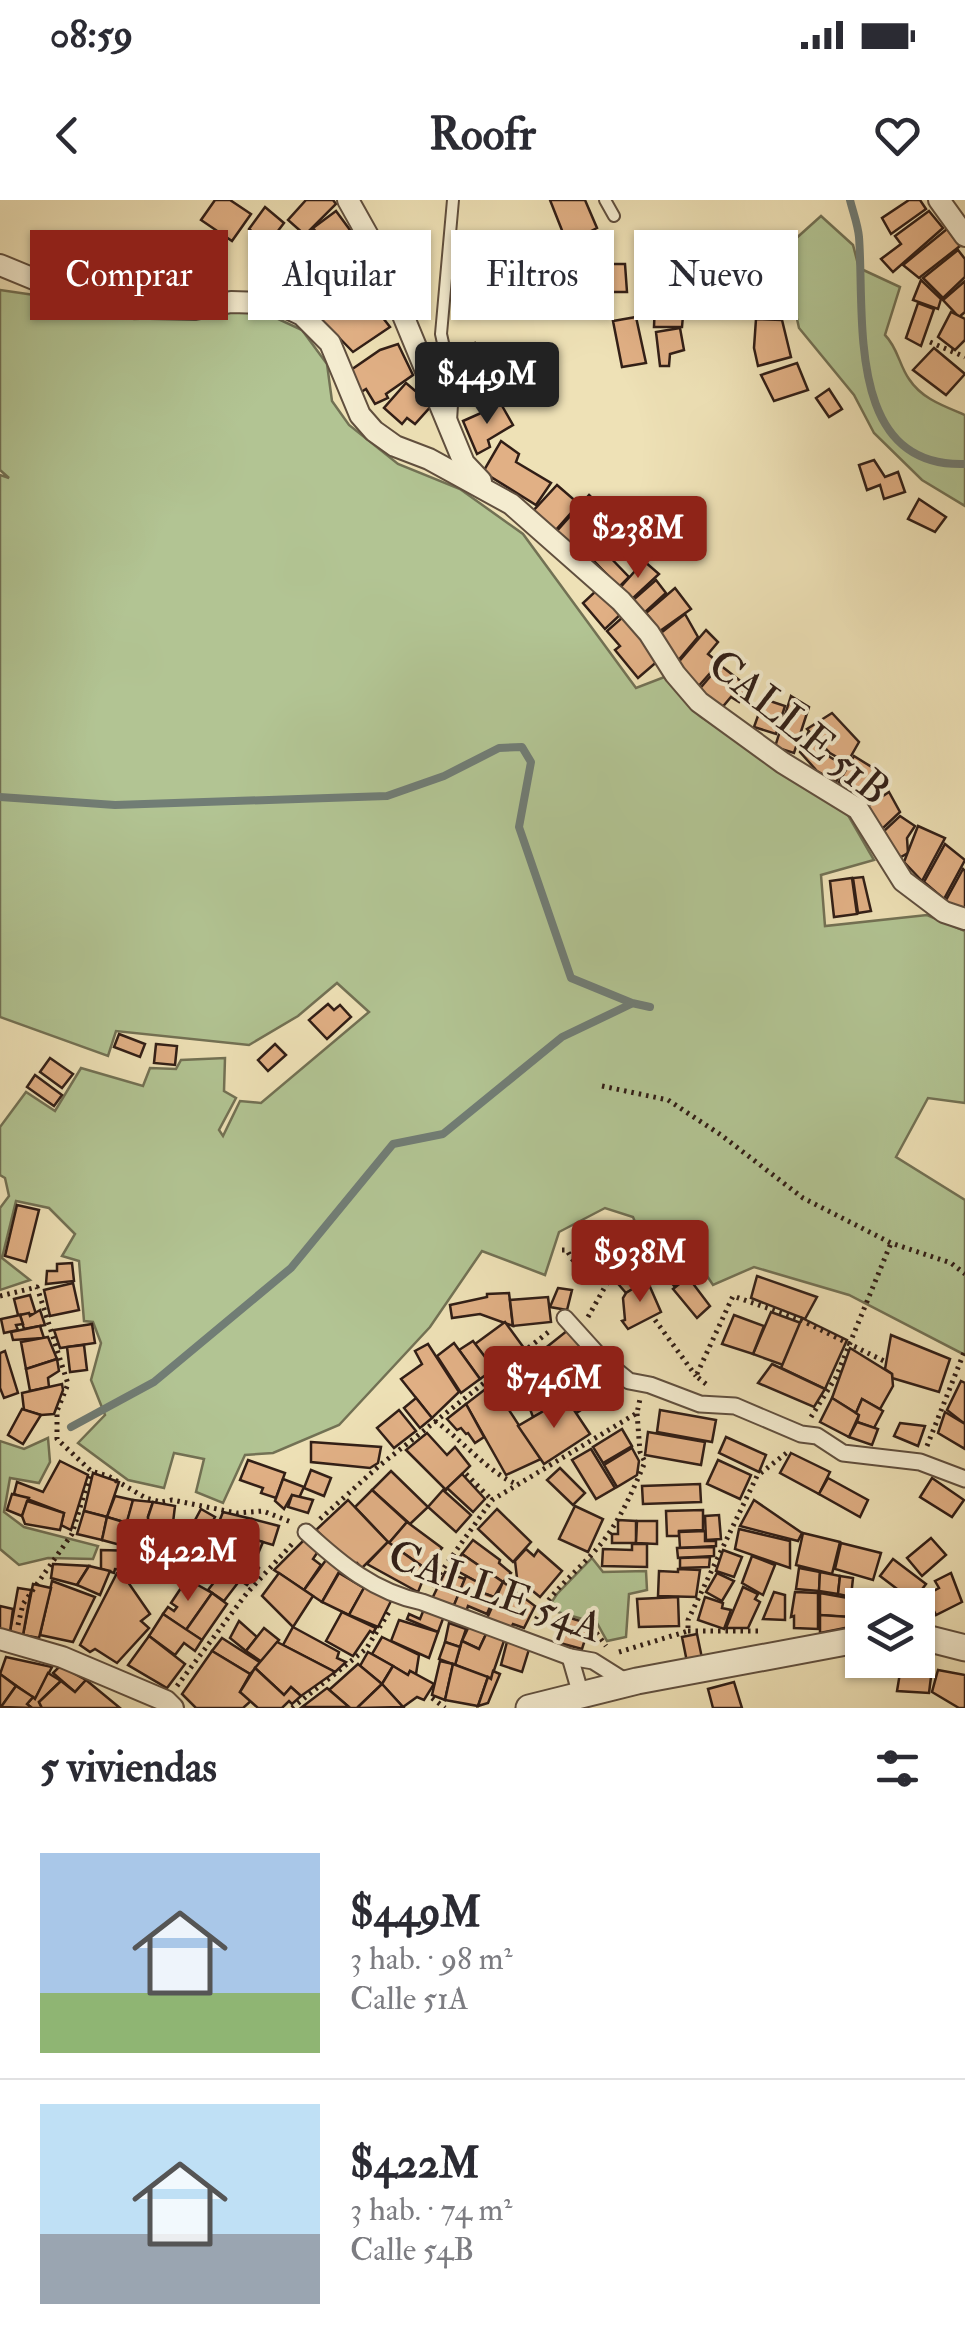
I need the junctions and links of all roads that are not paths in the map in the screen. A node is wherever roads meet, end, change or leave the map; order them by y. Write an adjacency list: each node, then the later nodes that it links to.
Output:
1 (348, 200): 8 (street)
2 (453, 200): 8 (lane)
3 (604, 200): 5 (lane)
4 (938, 200): 6 (street)
5 (614, 216)
6 (965, 236)
7 (0, 265): 9 (street, CALLE 51B)
8 (451, 427): 9 (street)
9 (497, 496): 10 (street, CALLE 51B)
10 (965, 919)
11 (565, 1318): 12 (street)
12 (965, 1479)
13 (306, 1532): 18 (street, CALLE 54A)
14 (6, 1640): 19 (street)
15 (935, 1640): 17 (street)
16 (845, 1642): 20 (street)
17 (965, 1648)
18 (570, 1657): 20 (street, CALLE 54A); 21 (street)
19 (120, 1681): 22 (street); 23 (street)
20 (628, 1683): 21 (street)
21 (581, 1695): 24 (street)
22 (169, 1705)
23 (133, 1708)
24 (529, 1708)

